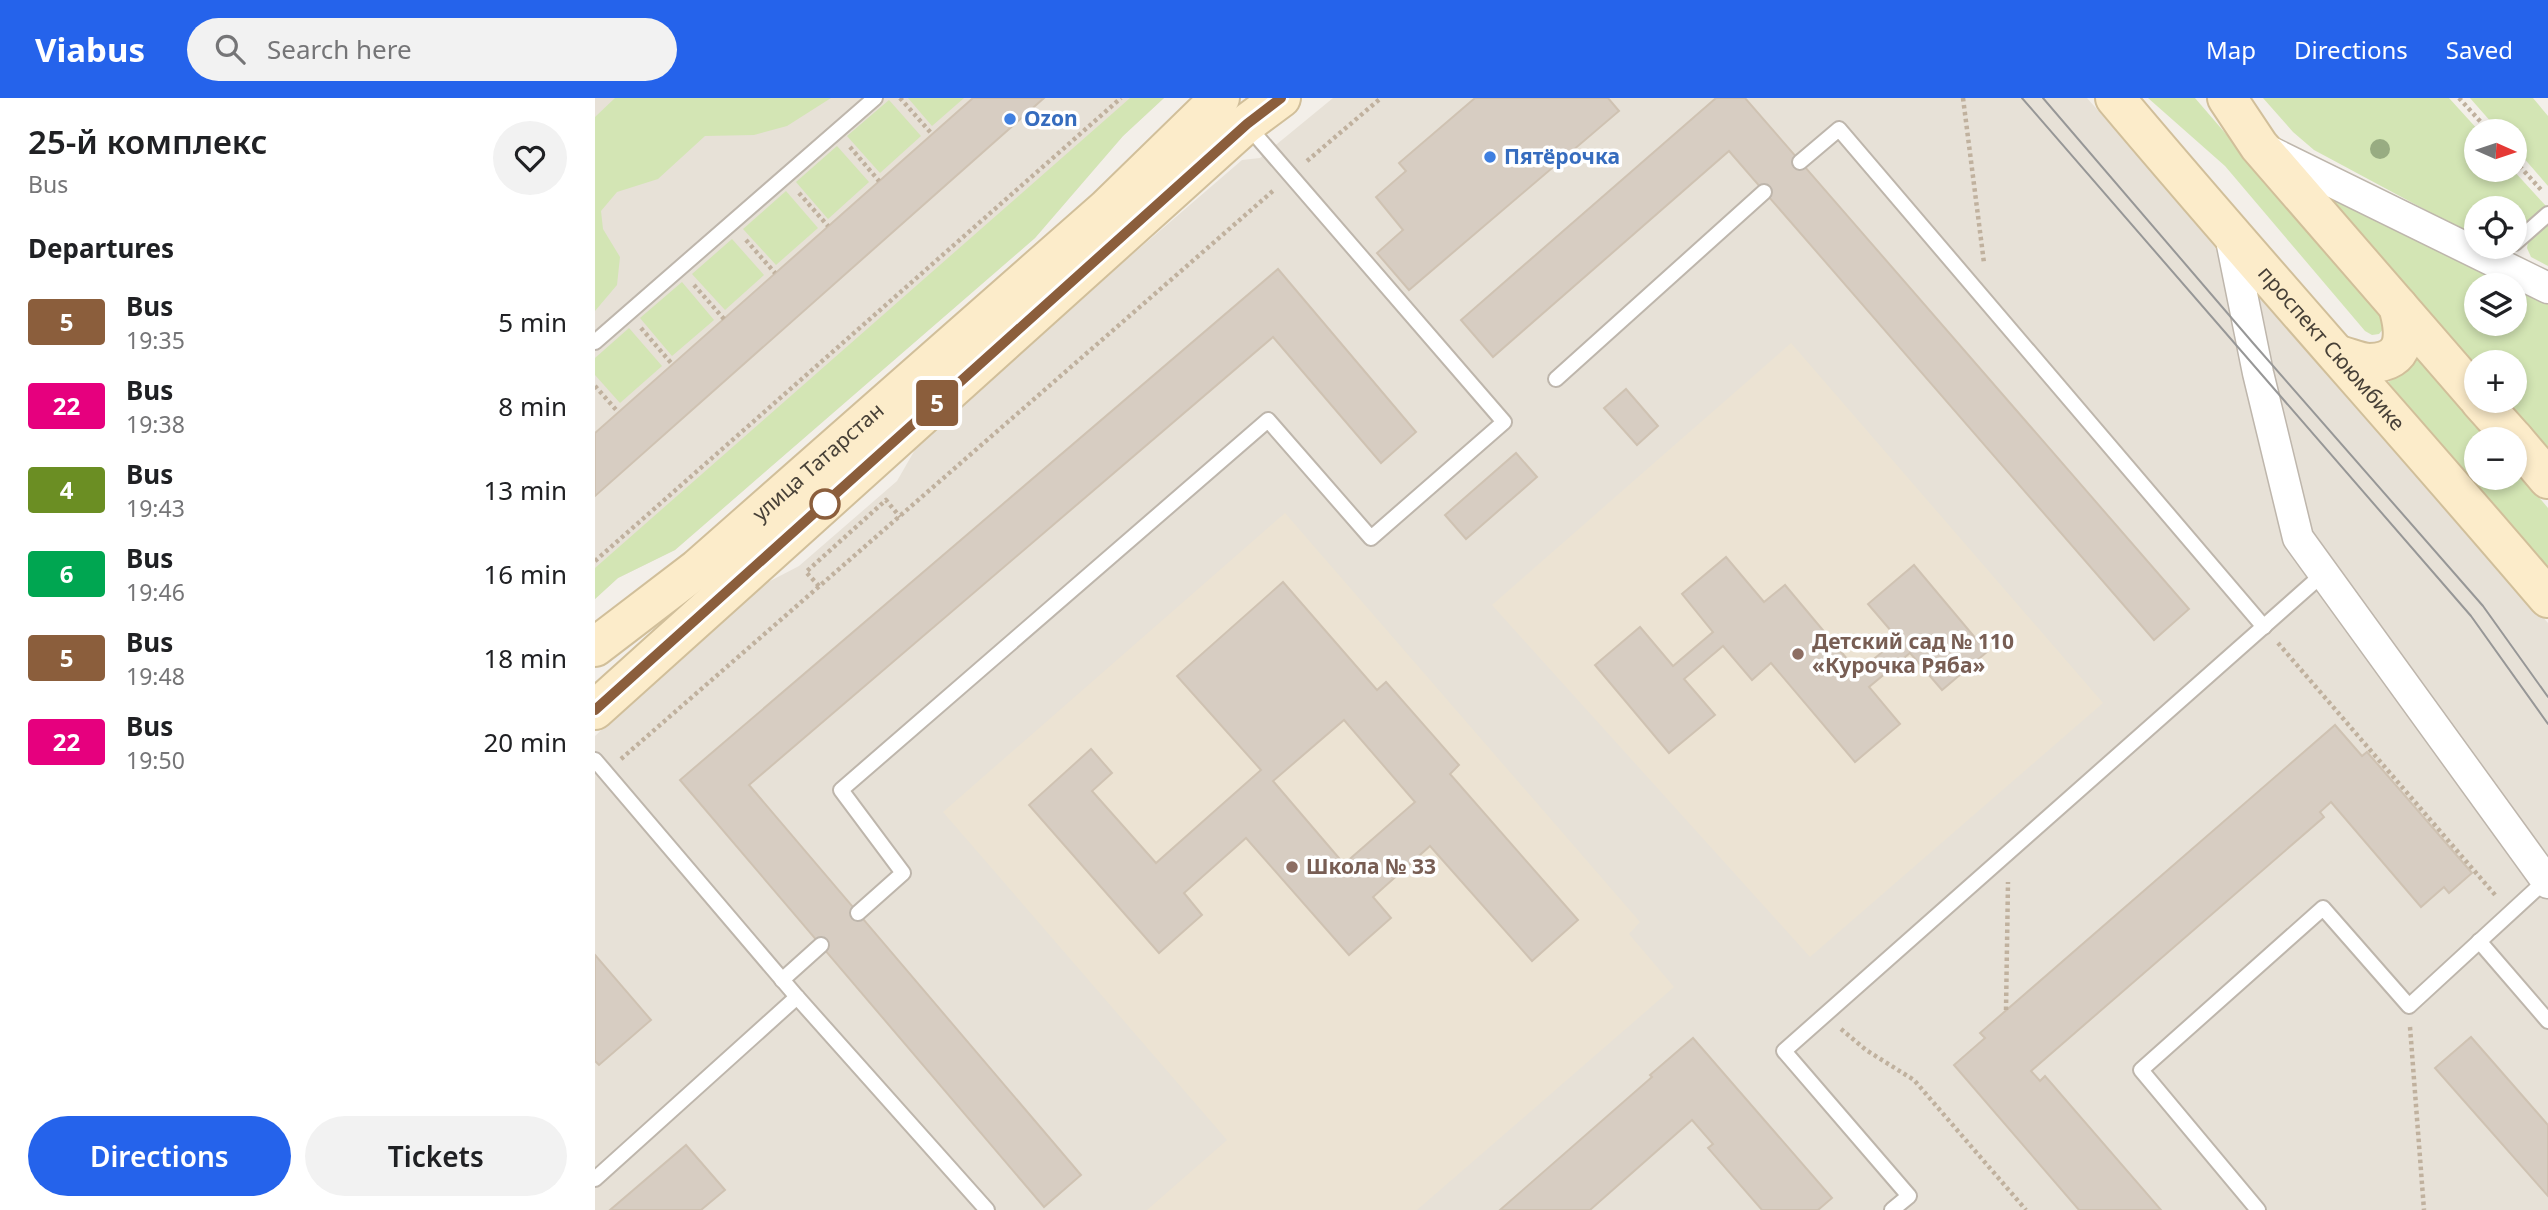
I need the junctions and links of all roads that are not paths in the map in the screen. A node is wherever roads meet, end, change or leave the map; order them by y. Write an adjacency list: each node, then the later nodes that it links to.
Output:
1 (875, 98): 16 (lane)
2 (1281, 98): 5 (street, улица Татарстан)
3 (2115, 98): 12 (street, проспект Сююмбике)
4 (2227, 98): 6 (street)
5 (1233, 111): 27 (street, улица Татарстан); 28 (street, улица Татарстан); 31 (lane)
6 (2259, 146): 10 (street); 15 (street)
7 (1800, 162): 26 (lane)
8 (1765, 192): 18 (lane)
9 (2548, 214): 11 (lane)
10 (2464, 232)
11 (2527, 232)
12 (2230, 235): 17 (street, проспект Сююмбике); 24 (street)
13 (2516, 259): 14 (street)
14 (2548, 288)
15 (2398, 306): 17 (street); 19 (street)
16 (595, 342)
17 (2338, 355): 25 (street, проспект Сююмбике)
18 (1556, 379)
19 (2464, 382)
20 (2490, 413): 21 (street)
21 (2503, 427)
22 (2527, 455): 23 (street)
23 (2548, 478)
24 (2323, 574): 26 (lane); 30 (street)
25 (2548, 598)
26 (2264, 627): 39 (lane)
27 (595, 647)
28 (595, 710)
29 (595, 760): 34 (lane)
30 (2547, 881): 32 (lane)
31 (858, 913)
32 (2479, 942): 36 (lane); 40 (lane)
33 (821, 945): 34 (lane)
34 (782, 980): 35 (lane)
35 (797, 998): 37 (lane); 38 (lane)
36 (2548, 1021)
37 (595, 1179)
38 (986, 1210)
39 (1892, 1210)
40 (2259, 1210)

